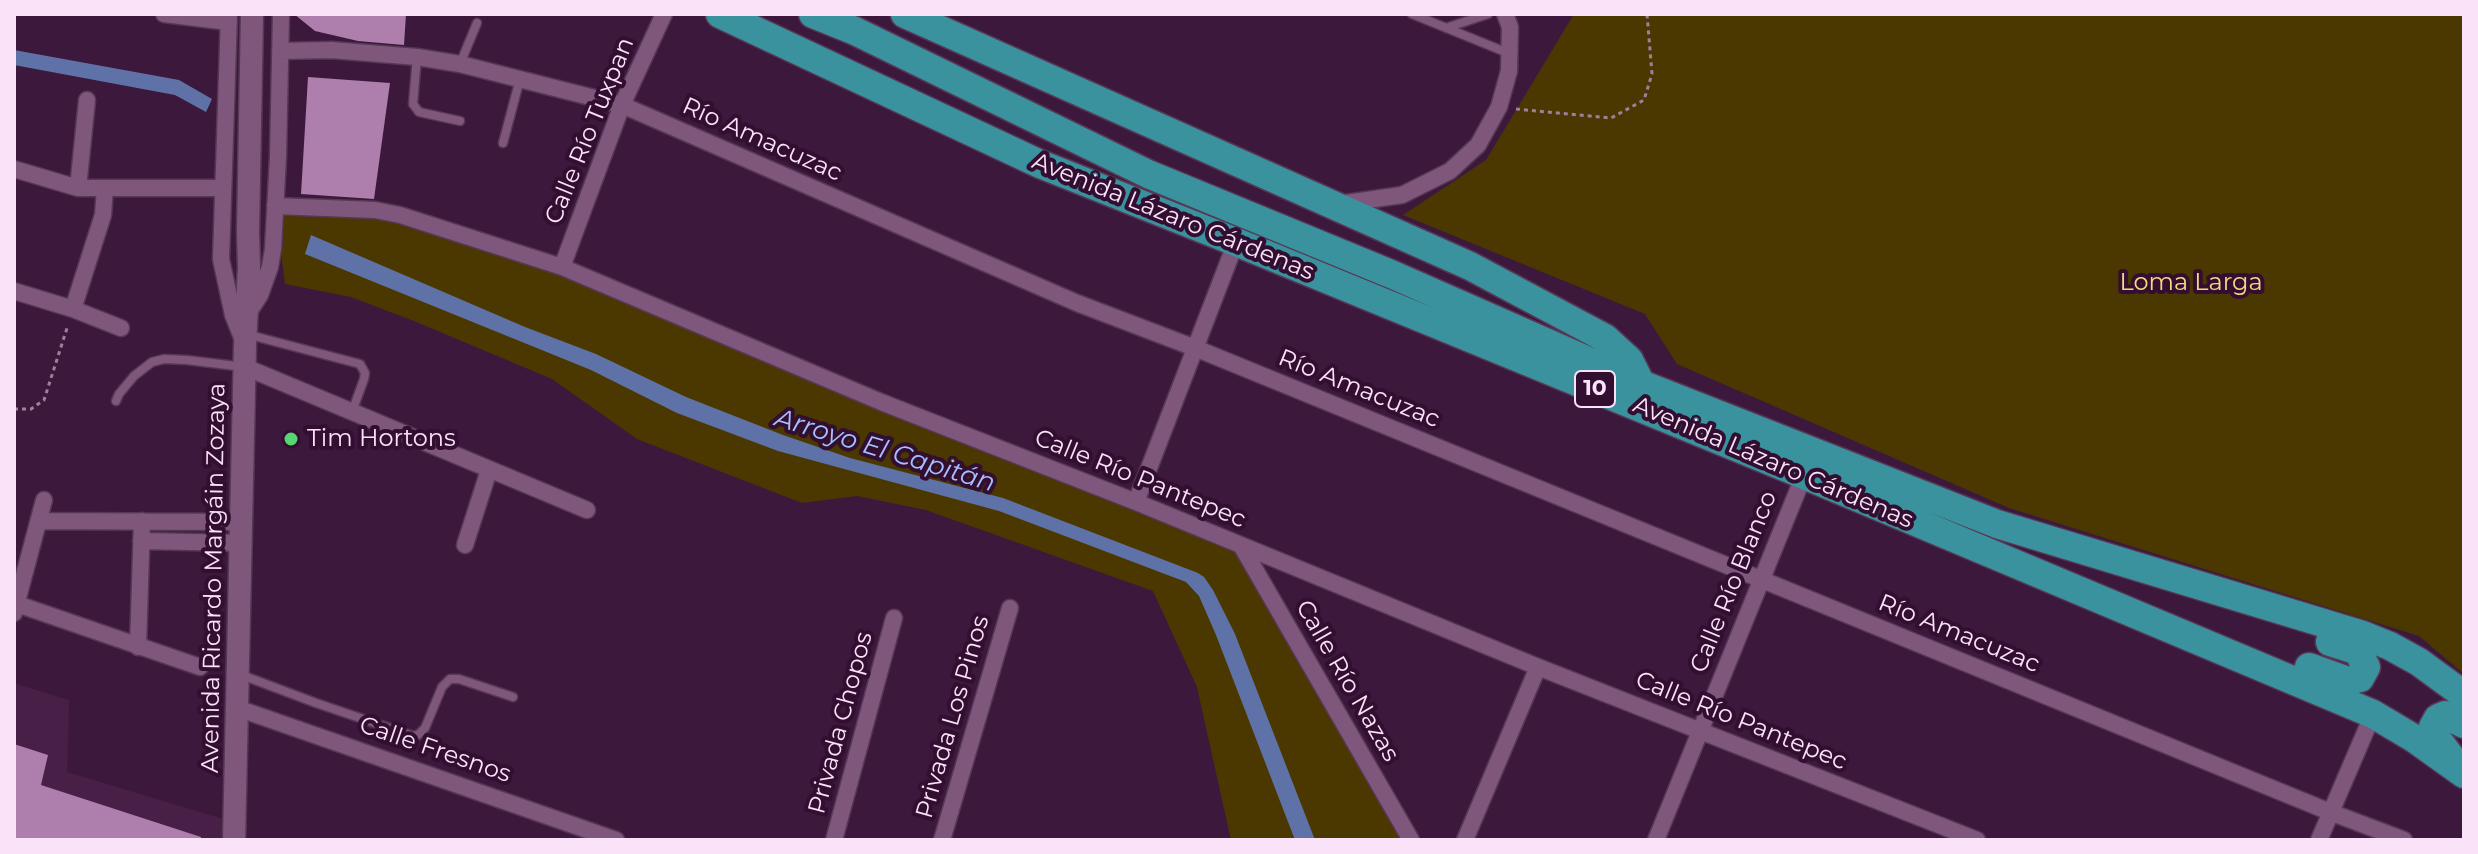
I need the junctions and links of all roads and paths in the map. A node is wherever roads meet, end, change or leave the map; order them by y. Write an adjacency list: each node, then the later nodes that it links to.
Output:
1 (164, 14): 12 (street)
2 (252, 14): 36 (street, Avenida Ricardo Margáin Zozaya)
3 (281, 14): 15 (street, Avenida Ricardo Margáin Zozaya)
4 (664, 14): 21 (street, Calle Río Tuxpan)
5 (720, 14): 31 (highway, Avenida Lázaro Cárdenas / 10)
6 (813, 14): 38 (highway, Avenida Lázaro Cárdenas / 10)
7 (1412, 14): 14 (lane)
8 (1488, 14): 14 (lane)
9 (1505, 14): 16 (street)
10 (1647, 14): 22 (path)
11 (910, 15): 29 (highway)
12 (229, 18): 28 (street)
13 (477, 23): 18 (lane)
14 (1445, 28): 16 (lane)
15 (280, 51): 17 (street, Río Amacuzac); 30 (street, Avenida Ricardo Margáin Zozaya)
16 (1509, 53): 22 (street)
17 (417, 57): 18 (street, Río Amacuzac); 23 (lane)
18 (460, 64): 19 (street, Río Amacuzac)
19 (520, 79): 21 (street, Río Amacuzac); 24 (lane)
20 (87, 100): 26 (street)
21 (622, 105): 32 (street, Calle Río Tuxpan); 37 (street, Río Amacuzac)
22 (1499, 107): 29 (street)
23 (460, 121)
24 (503, 143)
25 (14, 169): 26 (street)
26 (78, 188): 27 (street)
27 (105, 188): 28 (street); 34 (street)
28 (223, 188): 36 (street)
29 (1333, 204): 38 (highway)
30 (275, 206): 32 (street, Calle Río Pantepec); 36 (street, Avenida Ricardo Margáin Zozaya)
31 (1236, 242): 37 (street); 43 (highway, Avenida Lázaro Cárdenas / 10)
32 (562, 267): 45 (street, Calle Río Pantepec)
33 (14, 291): 34 (street)
34 (73, 309): 35 (street); 40 (path)
35 (121, 328)
36 (245, 340): 39 (lane); 41 (street); 41 (lane); 49 (street, Avenida Ricardo Margáin Zozaya)
37 (1195, 348): 45 (street); 53 (street, Río Amacuzac)
38 (1641, 384): 54 (highway, Avenida Lázaro Cárdenas / 10)
39 (116, 401)
40 (14, 409)
41 (352, 412): 42 (street)
42 (489, 470): 46 (street); 51 (street)
43 (1804, 475): 53 (street, Calle Río Blanco); 55 (highway, Avenida Lázaro Cárdenas / 10)
44 (44, 500): 47 (street)
45 (1136, 502): 52 (street, Calle Río Pantepec)
46 (587, 510)
47 (39, 521): 48 (street); 57 (street)
48 (142, 521): 49 (street); 50 (street)
49 (241, 533): 50 (street); 62 (street, Avenida Ricardo Margáin Zozaya)
50 (141, 541): 59 (street)
51 (465, 545)
52 (1242, 547): 61 (street, Calle Río Pantepec); 76 (street, Calle Río Nazas)
53 (1761, 579): 68 (street, Calle Río Blanco); 70 (street, Río Amacuzac)
54 (2188, 581): 55 (highway); 63 (highway, Avenida Lázaro Cárdenas / 10)
55 (2086, 594): 66 (highway, Avenida Lázaro Cárdenas / 10)
56 (1010, 608): 75 (street, Privada Los Pinos)
57 (15, 609): 59 (street)
58 (894, 618): 74 (street, Privada Chopos)
59 (138, 647): 60 (street)
60 (200, 667)
61 (1538, 667): 68 (street, Calle Río Pantepec); 77 (street)
62 (238, 674): 64 (lane); 65 (street, Avenida Ricardo Margáin Zozaya)
63 (2464, 695)
64 (513, 697)
65 (237, 708): 71 (street, Calle Fresnos); 72 (street, Avenida Ricardo Margáin Zozaya)
66 (2373, 714): 69 (highway, Avenida Lázaro Cárdenas / 10); 70 (street)
67 (2464, 724): 69 (highway)
68 (1700, 730): 78 (street, Calle Río Blanco); 79 (street, Calle Río Pantepec)
69 (2464, 774)
70 (2330, 812): 80 (street); 81 (street, Río Amacuzac)
71 (581, 834): 73 (street, Calle Fresnos)
72 (231, 836)
73 (616, 840)
74 (834, 840)
75 (942, 840)
76 (1411, 840)
77 (1465, 840)
78 (1656, 840)
79 (1977, 840)
80 (2319, 840)
81 (2404, 840)

